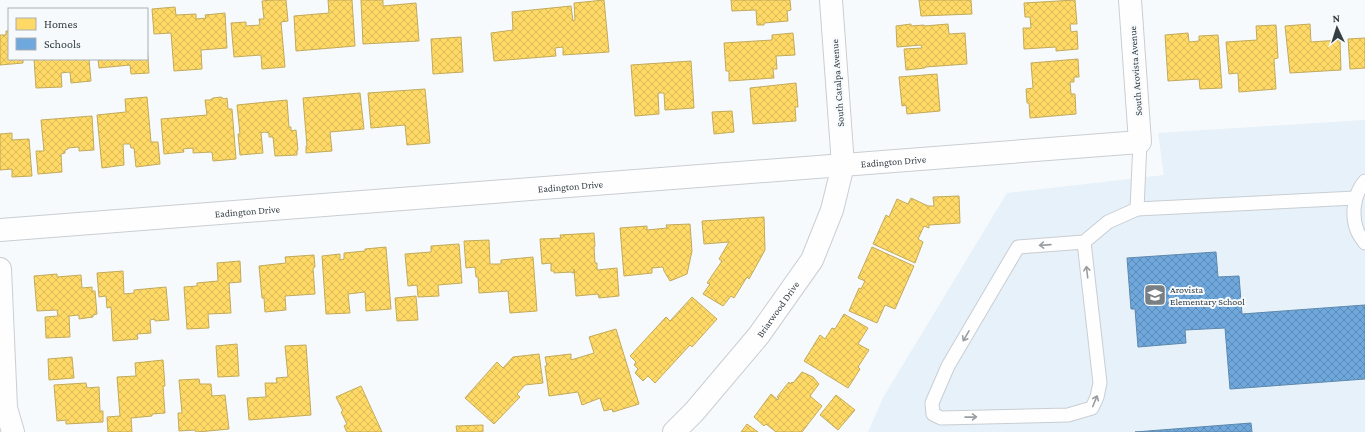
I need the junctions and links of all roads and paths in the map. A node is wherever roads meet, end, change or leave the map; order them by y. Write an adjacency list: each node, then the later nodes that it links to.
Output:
1 (831, 0): 4 (street, South Catalpa Avenue)
2 (1130, 0): 3 (street, South Arovista Avenue)
3 (1140, 142): 4 (street, Eadington Drive); 7 (lane)
4 (843, 165): 8 (street, Eadington Drive); 13 (street, Briarwood Drive)
5 (1365, 181): 6 (lane)
6 (1355, 198): 7 (lane); 10 (lane)
7 (1137, 209): 9 (lane)
8 (0, 230)
9 (1084, 242): 9 (lane, one-way to 9)
10 (1365, 243)
11 (0, 268): 12 (street)
12 (13, 432)
13 (674, 432)

